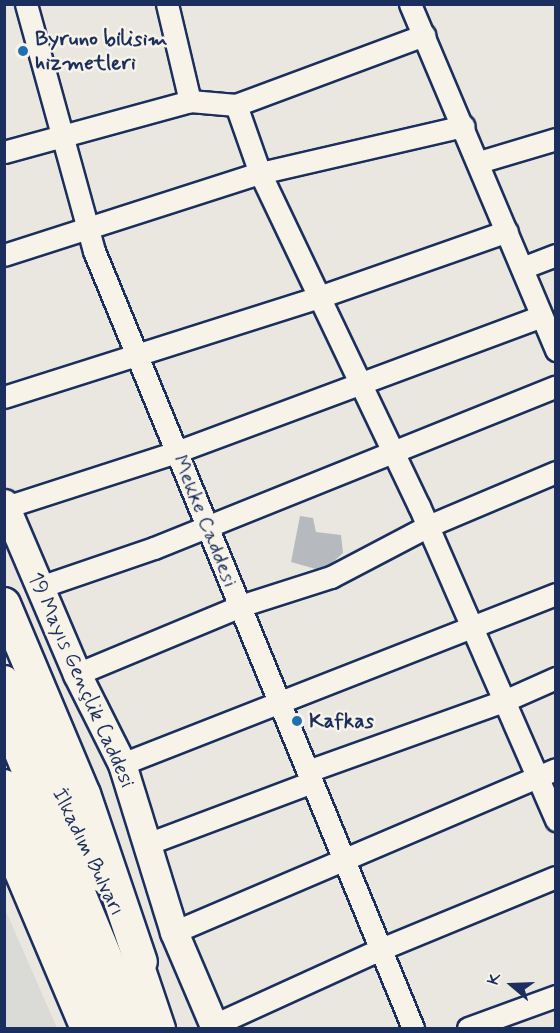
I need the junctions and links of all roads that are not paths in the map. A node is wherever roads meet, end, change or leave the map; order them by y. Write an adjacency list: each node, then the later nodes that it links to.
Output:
1 (26, 4): 8 (street, Mekke Caddesi)
2 (167, 4): 5 (street)
3 (410, 4): 4 (street)
4 (424, 35): 6 (street); 7 (street)
5 (190, 102): 6 (street); 8 (street)
6 (236, 105): 12 (street)
7 (464, 126): 11 (street); 12 (street)
8 (61, 138): 10 (street); 13 (street, Mekke Caddesi)
9 (555, 139): 11 (street)
10 (4, 152)
11 (479, 162): 14 (street)
12 (260, 173): 13 (street); 18 (street)
13 (87, 229): 15 (street); 21 (street, Mekke Caddesi)
14 (507, 231): 17 (street); 18 (street)
15 (4, 255)
16 (555, 255): 17 (street)
17 (522, 268): 19 (street)
18 (319, 297): 21 (street); 22 (street)
19 (542, 316): 20 (street); 22 (street)
20 (555, 350)
21 (136, 352): 24 (street); 25 (street, Mekke Caddesi)
22 (360, 382): 25 (street); 26 (street)
23 (555, 386): 26 (street)
24 (4, 397)
25 (176, 452): 28 (street); 29 (street, Mekke Caddesi)
26 (393, 452): 29 (street); 30 (street)
27 (555, 472): 30 (street)
28 (5, 505): 31 (main road, 19 Mayıs Gençlik Caddesi)
29 (207, 525): 31 (street); 34 (street, Mekke Caddesi)
30 (428, 526): 34 (street); 35 (street)
31 (40, 586): 36 (main road, 19 Mayıs Gençlik Caddesi)
32 (555, 594): 35 (street)
33 (4, 604): 53 (highway)
34 (240, 606): 36 (street); 40 (street, Mekke Caddesi)
35 (472, 627): 39 (street); 40 (street)
36 (77, 674): 42 (main road, 19 Mayıs Gençlik Caddesi)
37 (555, 678): 39 (street)
38 (4, 679): 53 (main road, İlkadım Bulvarı)
39 (504, 701): 43 (street); 44 (street)
40 (281, 705): 42 (street); 44 (street, Mekke Caddesi)
41 (4, 712): 58 (highway, İlkadım Bulvarı)
42 (122, 764): 48 (main road, 19 Mayıs Gençlik Caddesi)
43 (546, 773): 46 (street); 49 (street)
44 (310, 776): 48 (street); 49 (street, Mekke Caddesi)
45 (4, 786): 57 (highway)
46 (555, 820)
47 (4, 839): 56 (main road)
48 (147, 844): 51 (main road, 19 Mayıs Gençlik Caddesi)
49 (345, 862): 51 (street); 52 (street, Mekke Caddesi)
50 (555, 877): 52 (street)
51 (174, 932): 55 (main road, 19 Mayıs Gençlik Caddesi)
52 (381, 949): 55 (street); 60 (street, Mekke Caddesi)
53 (141, 962): 59 (main road, İlkadım Bulvarı)
54 (555, 996): 61 (street)
55 (214, 1027)
56 (84, 1029)
57 (107, 1029)
58 (135, 1029)
59 (161, 1029)
60 (413, 1029)
61 (468, 1029)

